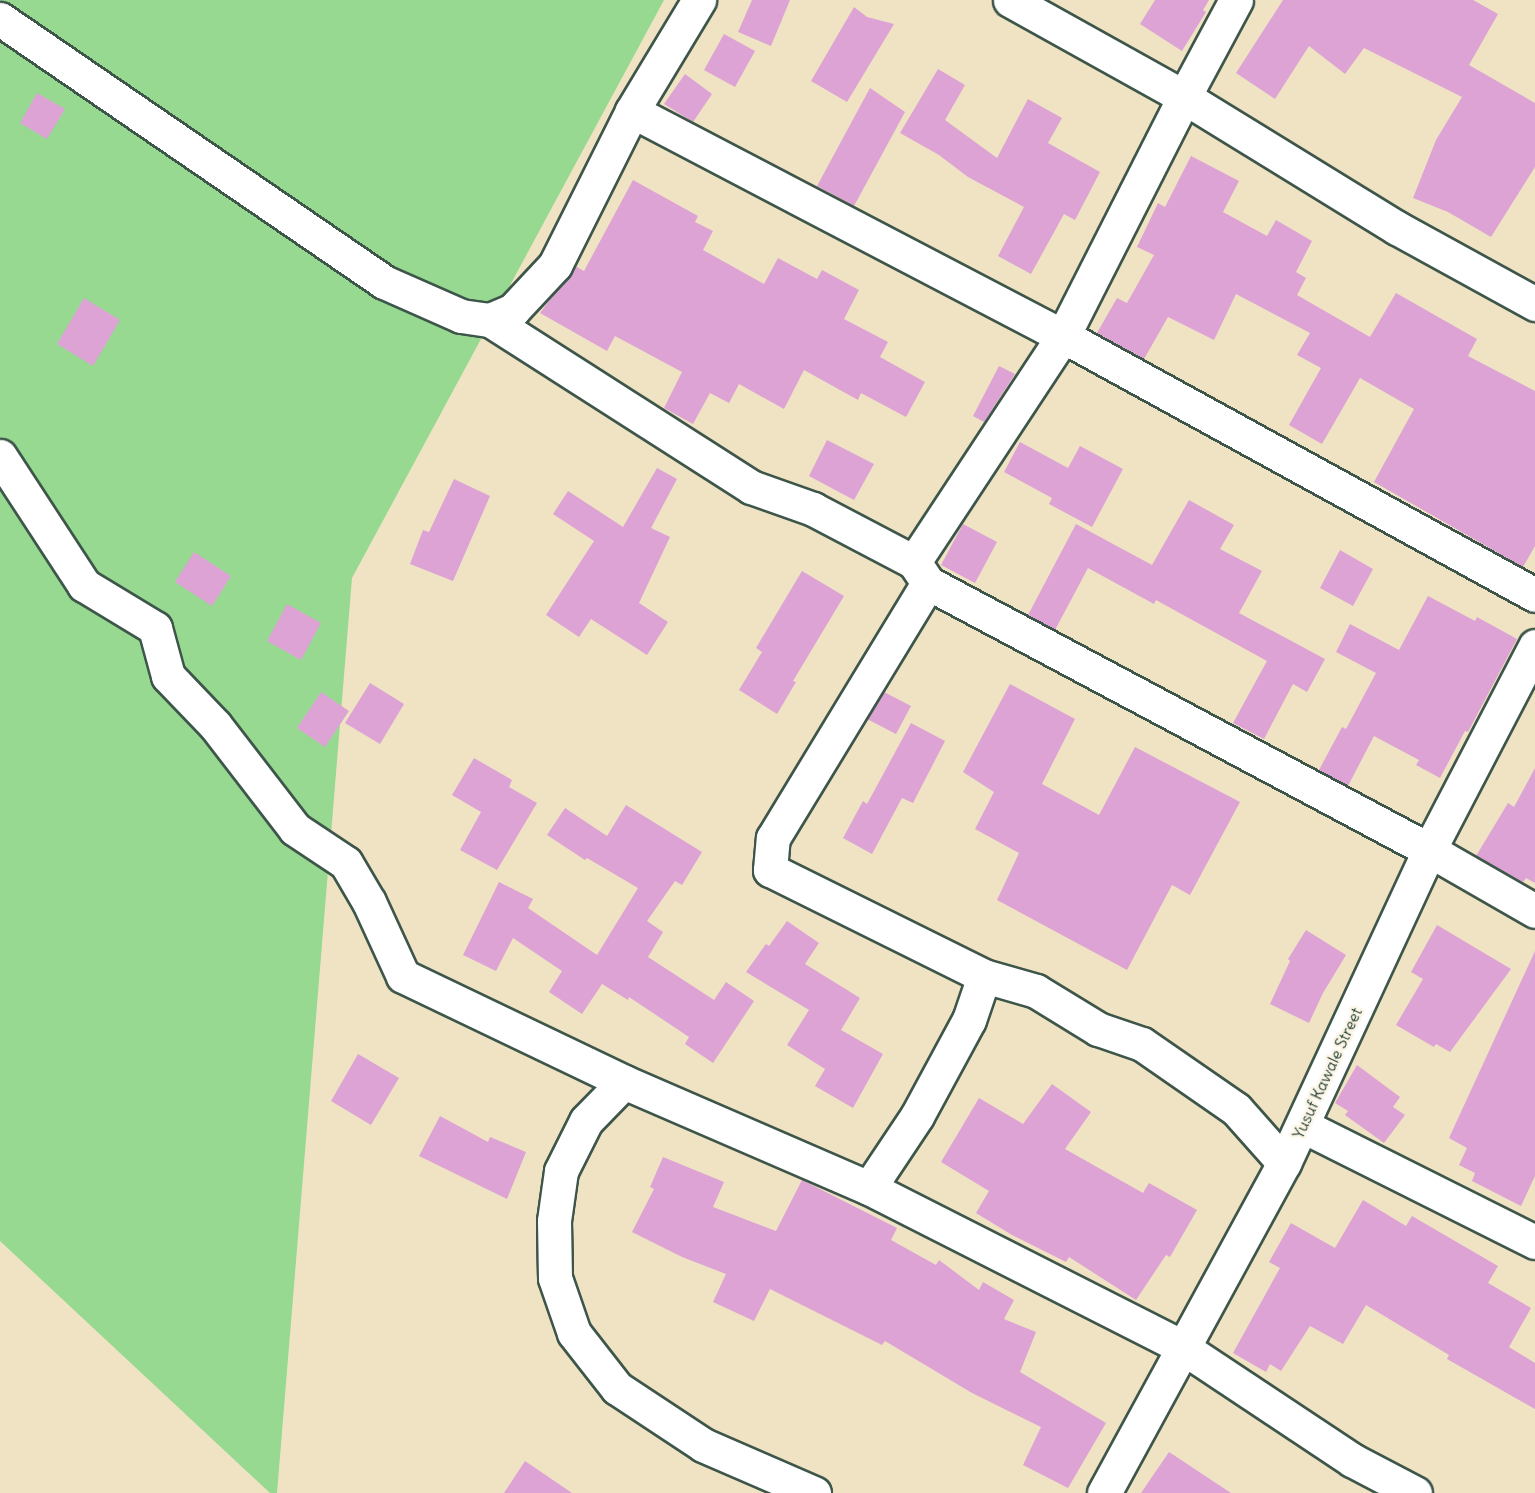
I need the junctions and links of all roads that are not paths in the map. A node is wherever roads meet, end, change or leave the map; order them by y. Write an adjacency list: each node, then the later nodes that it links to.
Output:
1 (699, 0): 6 (street)
2 (1010, 0): 5 (street)
3 (1236, 0): 5 (street)
4 (0, 19): 8 (street)
5 (1184, 97): 7 (street); 9 (street)
6 (632, 111): 8 (street); 9 (street)
7 (1535, 304)
8 (490, 320): 11 (street)
9 (1064, 336): 11 (street); 12 (street)
10 (0, 456): 17 (street)
11 (921, 572): 14 (street); 16 (street)
12 (1535, 595)
13 (1535, 646): 14 (street, Yusuf Kawale Street)
14 (1429, 850): 15 (street); 18 (street, Yusuf Kawale Street)
15 (1535, 911)
16 (984, 976): 19 (street); 20 (street)
17 (624, 1082): 20 (street); 23 (street)
18 (1303, 1126): 19 (street, Yusuf Kawale Street); 21 (street)
19 (1284, 1163): 22 (street, Yusuf Kawale Street)
20 (869, 1188): 22 (street)
21 (1535, 1242)
22 (1182, 1347): 24 (street, Yusuf Kawale Street); 25 (street)
23 (814, 1493)
24 (1104, 1493)
25 (1415, 1493)

